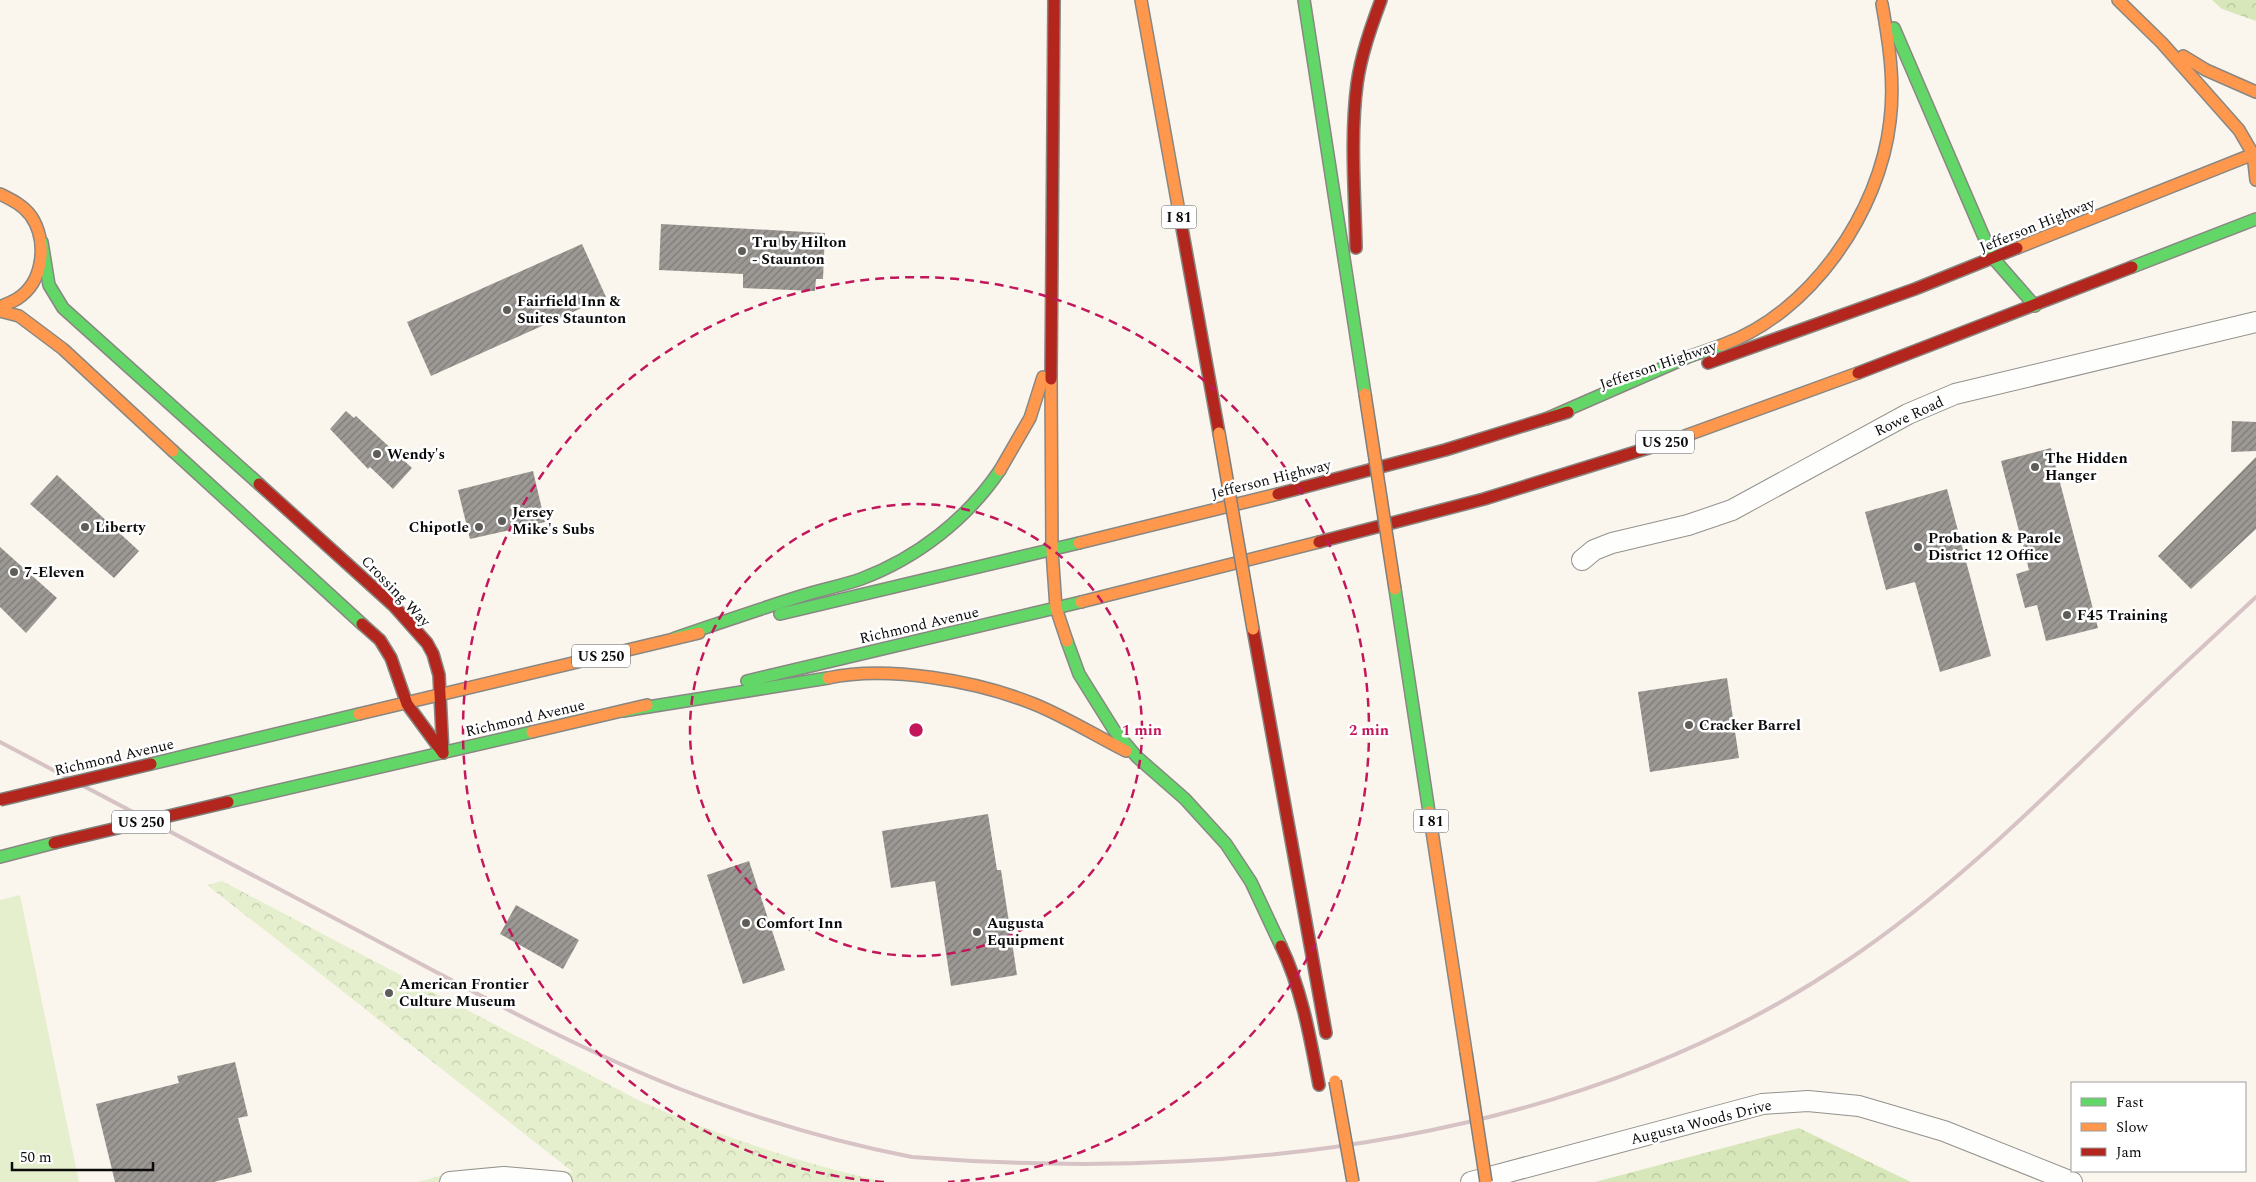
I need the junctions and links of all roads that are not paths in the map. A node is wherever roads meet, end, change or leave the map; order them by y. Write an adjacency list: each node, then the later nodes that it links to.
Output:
1 (1054, 0): 19 (main road)
2 (1141, 0): 43 (main road, I 81, bridge)
3 (1304, 0): 20 (main road, I 81)
4 (1381, 0): 20 (main road)
5 (2118, 0): 7 (main road)
6 (1881, 2): 14 (main road); 25 (main road)
7 (2162, 43): 8 (main road); 9 (main road)
8 (2256, 92)
9 (2255, 154): 10 (main road); 14 (main road, Jefferson Highway)
10 (2256, 180)
11 (0, 194): 13 (main road)
12 (2256, 219): 15 (main road, US 250)
13 (42, 242): 16 (main road); 26 (main road, Crossing Way)
14 (1993, 258): 15 (main road); 21 (main road, Jefferson Highway)
15 (2035, 306): 34 (main road, US 250)
16 (0, 307)
17 (0, 311): 23 (main road)
18 (2256, 322): 33 (street, Rowe Road)
19 (1051, 331): 32 (main road); 35 (main road)
20 (1356, 337): 52 (main road, I 81, bridge)
21 (1697, 367)
22 (1678, 374): 25 (main road, Jefferson Highway / US 250)
23 (116, 398): 24 (main road); 29 (main road)
24 (138, 400)
25 (1546, 419): 32 (main road, Jefferson Highway / US 250)
26 (199, 428): 27 (main road); 31 (main road, Crossing Way)
27 (182, 430)
28 (193, 452): 29 (main road)
29 (177, 455): 37 (main road)
30 (297, 532): 31 (main road)
31 (320, 538): 36 (main road, Crossing Way)
32 (1052, 550): 34 (main road); 35 (main road, Richmond Avenue / US 250)
33 (1582, 560)
34 (1056, 608): 38 (main road, Richmond Avenue / US 250); 40 (main road)
35 (675, 638): 36 (main road, Richmond Avenue / US 250)
36 (441, 695): 37 (main road, Richmond Avenue / US 250); 39 (main road, Crossing Way)
37 (407, 704): 39 (main road); 41 (main road, Richmond Avenue / US 250, bridge)
38 (623, 711): 39 (main road, Richmond Avenue / US 250); 40 (main road)
39 (443, 753): 42 (main road, Richmond Avenue / US 250, bridge)
40 (1137, 757): 45 (main road)
41 (0, 800)
42 (0, 857)
43 (1328, 1042)
44 (1334, 1076): 50 (main road, bridge)
45 (1320, 1089)
46 (1334, 1145): 49 (main road)
47 (450, 1182): 48 (street)
48 (562, 1182)
49 (1344, 1182)
50 (1353, 1182)
51 (1471, 1182): 53 (street, Augusta Woods Drive)
52 (1486, 1182)
53 (2072, 1182)

